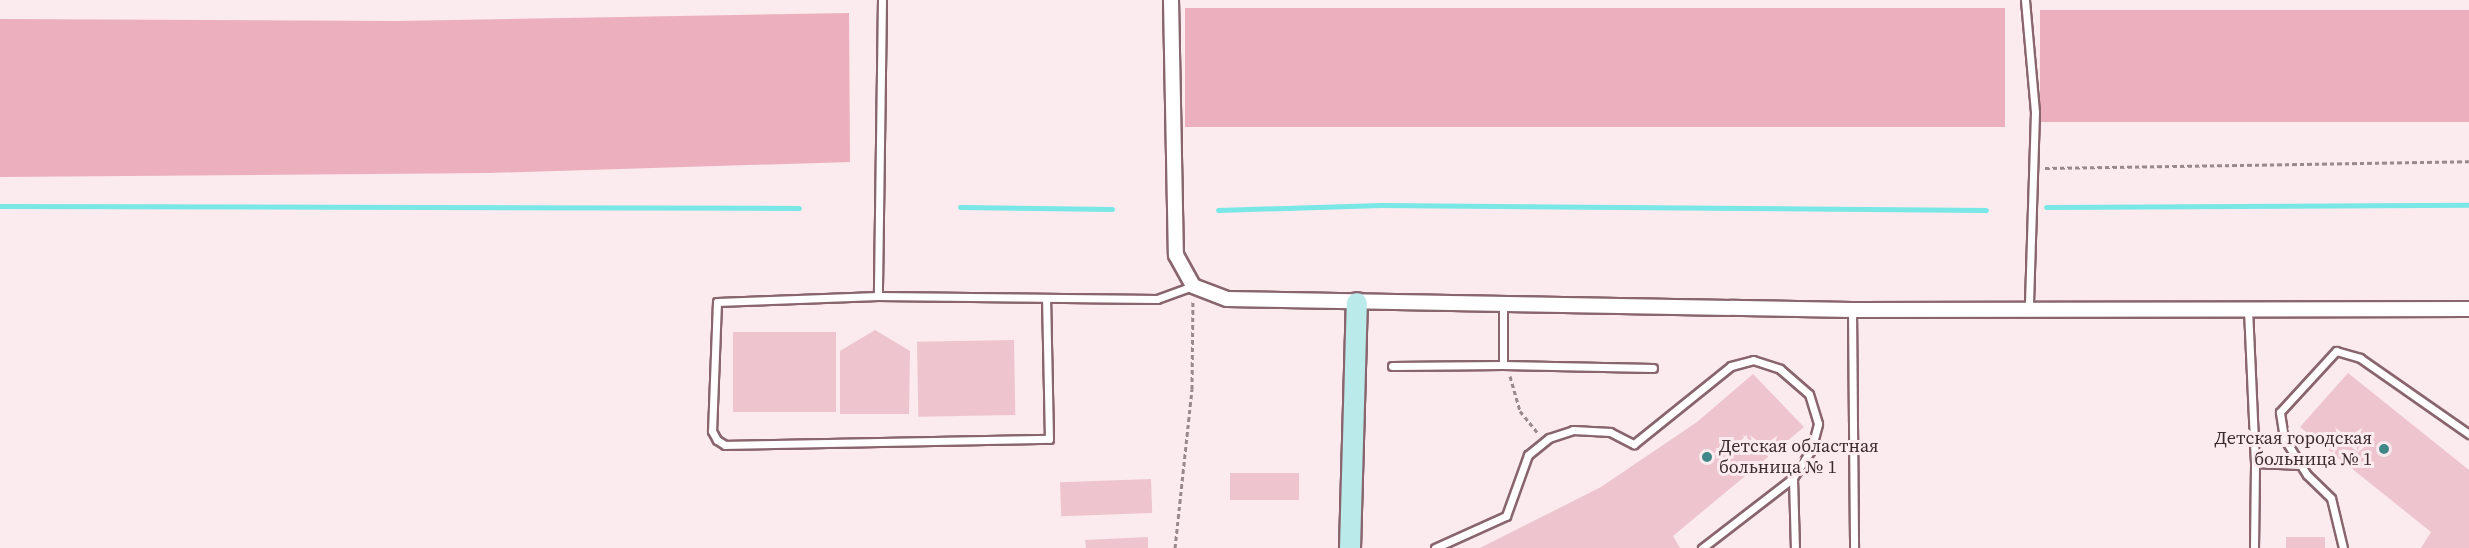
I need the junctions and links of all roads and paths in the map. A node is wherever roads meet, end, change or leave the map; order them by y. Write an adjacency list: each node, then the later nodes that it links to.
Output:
1 (882, 0): 7 (lane)
2 (1171, 0): 6 (street)
3 (2025, 0): 5 (lane)
4 (2469, 161): 5 (path)
5 (2035, 168): 11 (lane)
6 (1193, 286): 8 (lane); 9 (street); 23 (path)
7 (878, 296): 8 (lane); 8 (lane)
8 (1046, 298)
9 (1357, 303): 10 (street); 24 (street)
10 (1503, 305): 14 (street); 15 (lane)
11 (2029, 306): 12 (street); 14 (street)
12 (2248, 308): 13 (street); 20 (lane)
13 (2469, 309)
14 (1852, 310): 28 (lane)
15 (1506, 365): 16 (lane); 17 (lane); 19 (path)
16 (1392, 366)
17 (1653, 368)
18 (2469, 434): 21 (lane)
19 (1544, 442): 22 (lane); 25 (lane)
20 (2254, 463): 21 (lane); 29 (lane)
21 (2301, 465): 30 (lane)
22 (1793, 478): 26 (lane); 27 (lane)
23 (1175, 548)
24 (1350, 548)
25 (1435, 548)
26 (1702, 548)
27 (1795, 548)
28 (1854, 548)
29 (2254, 548)
30 (2343, 548)

